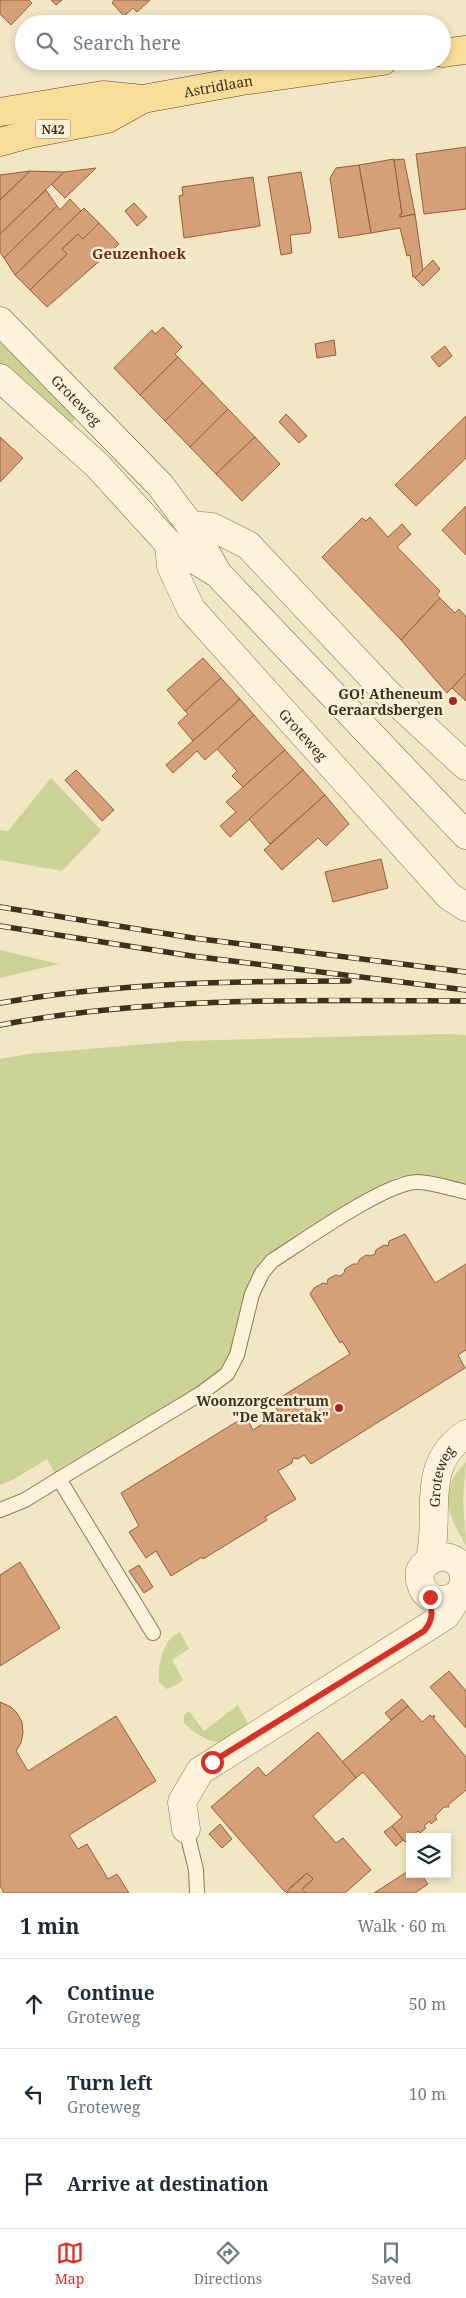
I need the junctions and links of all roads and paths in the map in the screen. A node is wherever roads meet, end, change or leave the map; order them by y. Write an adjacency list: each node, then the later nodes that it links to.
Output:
1 (466, 50): 2 (main road)
2 (451, 52)
3 (320, 70): 4 (main road, Astridlaan / N42)
4 (143, 99): 5 (main road, Astridlaan / N42); 6 (main road, Astridlaan / N42)
5 (0, 112)
6 (0, 142)
7 (0, 321): 9 (street, Groteweg)
8 (0, 378): 10 (street, Groteweg)
9 (190, 525): 11 (street, Groteweg); 12 (street)
10 (169, 544): 11 (street, Groteweg); 14 (street, Groteweg)
11 (218, 574): 13 (street, Groteweg)
12 (466, 766)
13 (466, 835)
14 (466, 907)
15 (466, 1192): 17 (lane)
16 (466, 1434): 19 (street, Groteweg)
17 (59, 1479): 18 (lane); 23 (lane)
18 (0, 1510)
19 (440, 1558): 20 (street, Groteweg); 21 (street)
20 (424, 1592): 21 (street); 22 (street, Groteweg)
21 (457, 1595): 22 (street)
22 (424, 1631): 24 (street)
23 (153, 1633)
24 (186, 1829): 25 (lane)
25 (197, 1893)

